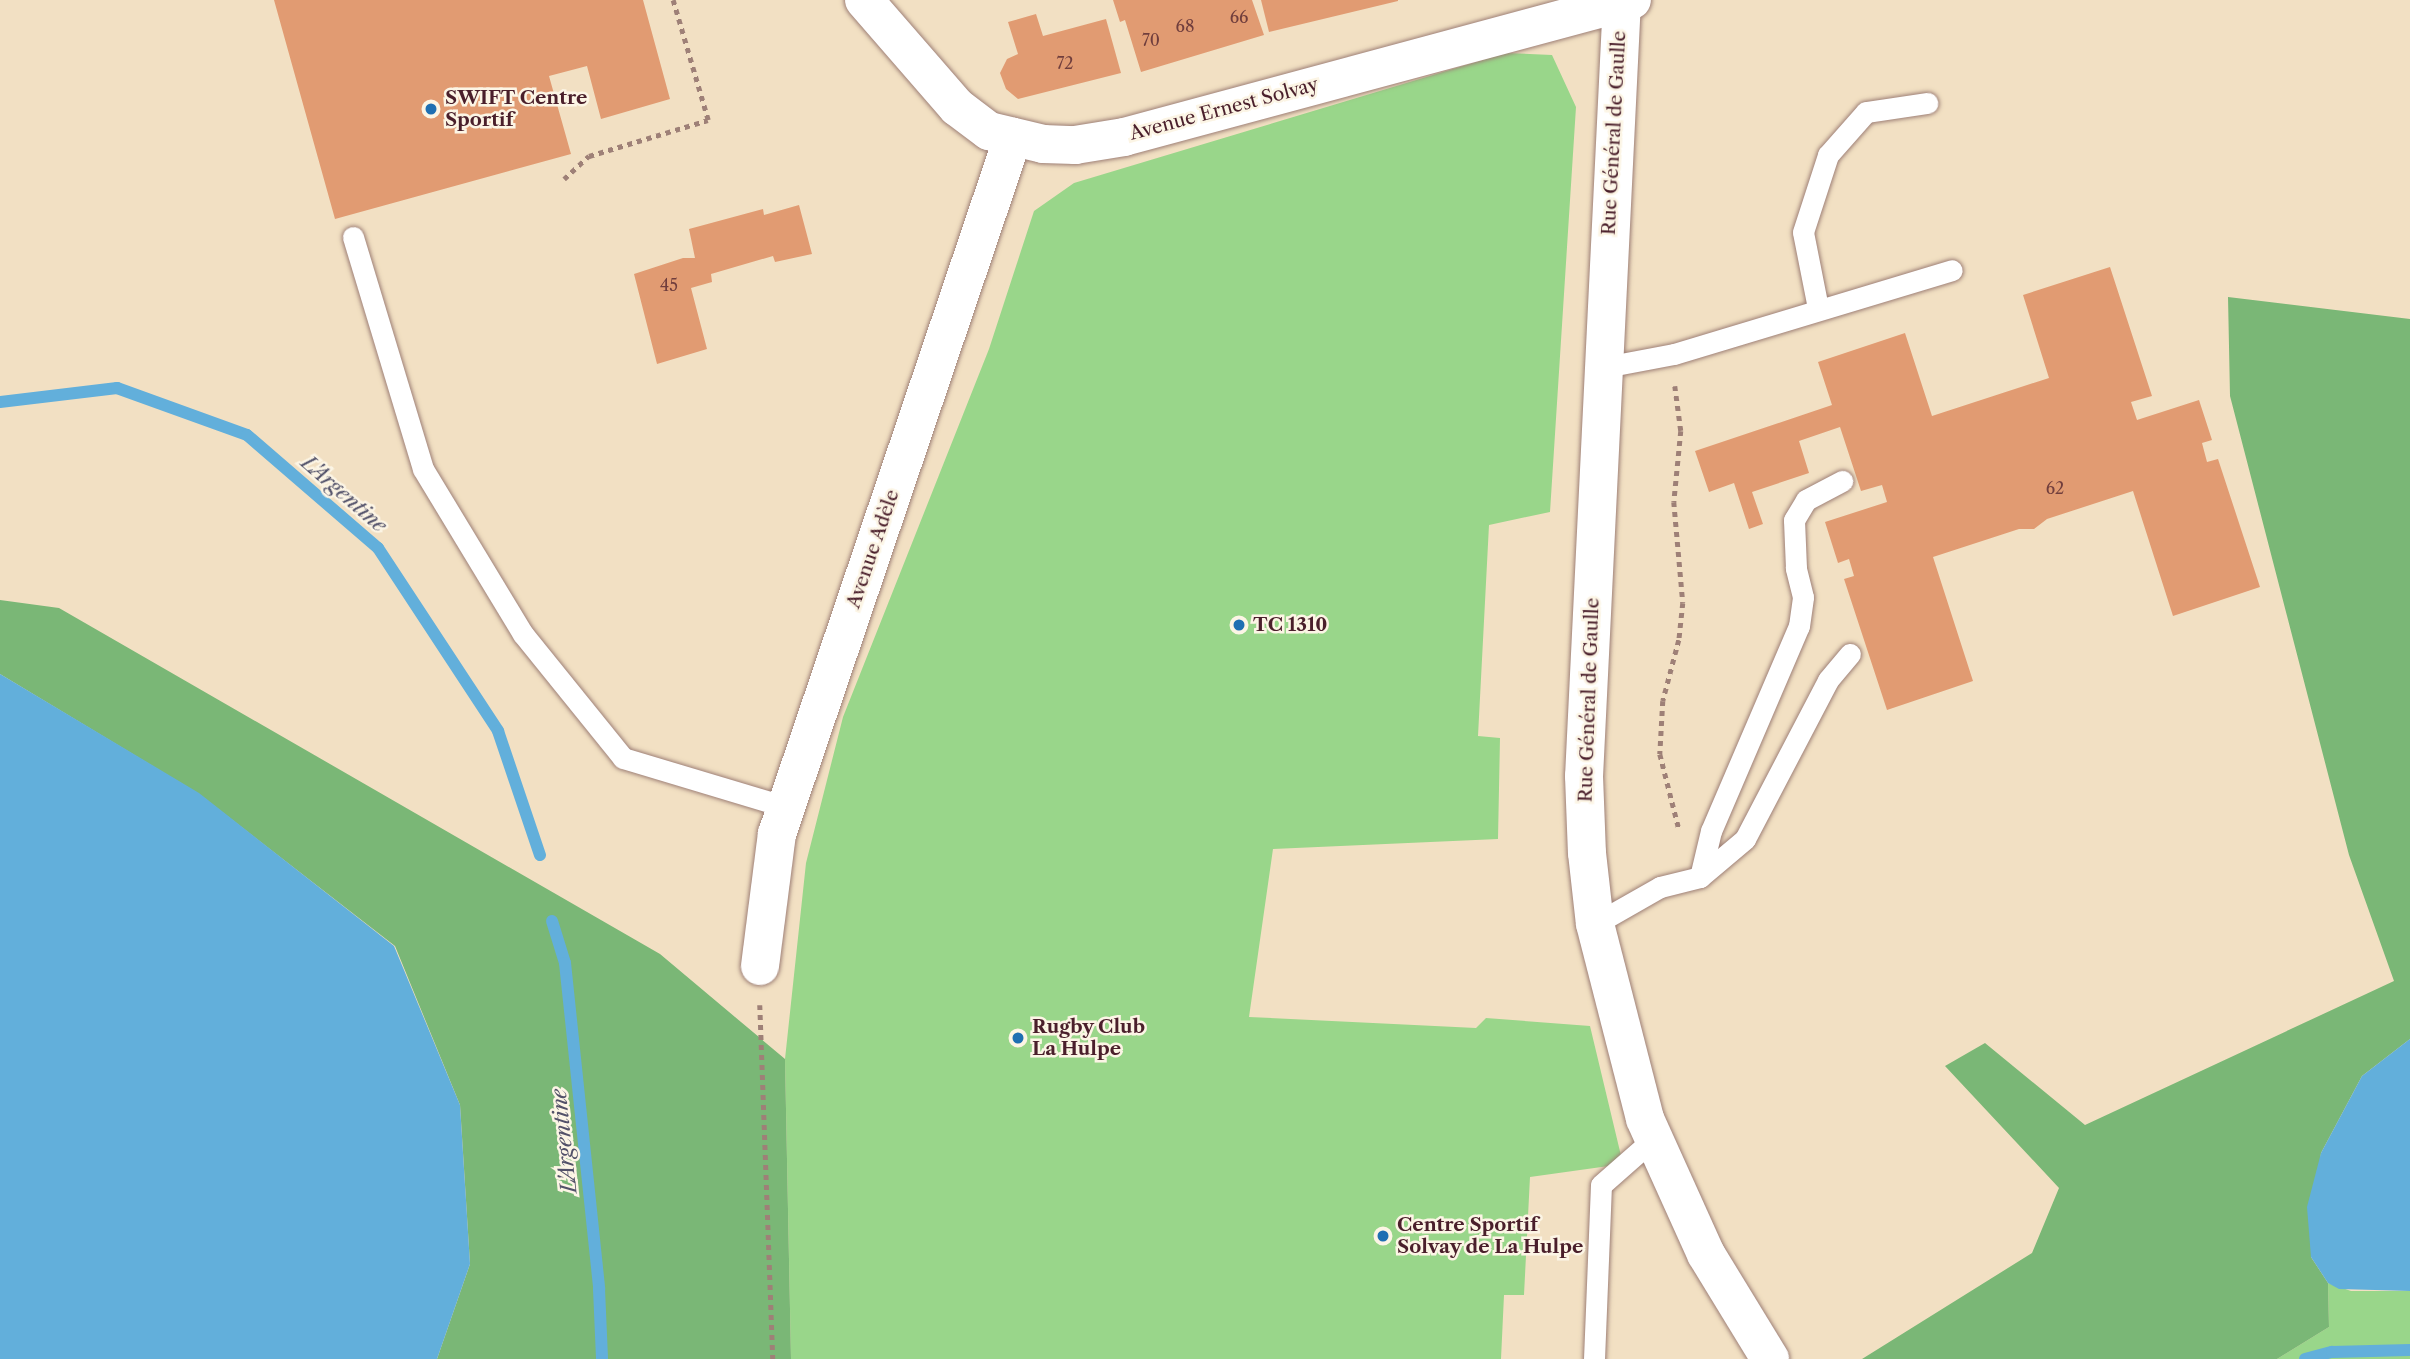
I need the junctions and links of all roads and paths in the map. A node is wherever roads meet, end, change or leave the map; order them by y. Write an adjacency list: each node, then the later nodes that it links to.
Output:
1 (673, 0): 6 (path)
2 (864, 0): 5 (street, Avenue Ernest Solvay)
3 (1625, 1): 5 (street, Avenue Ernest Solvay); 11 (street, Rue Général de Gaulle)
4 (1927, 103): 9 (lane)
5 (1013, 137): 14 (street, Avenue Adèle)
6 (564, 179)
7 (353, 236): 14 (lane)
8 (1952, 270): 9 (lane)
9 (1818, 308): 10 (lane)
10 (1665, 355): 11 (lane); 15 (path)
11 (1605, 367): 16 (street, Rue Général de Gaulle)
12 (1842, 481): 15 (lane)
13 (1850, 654): 15 (lane)
14 (786, 807): 17 (street, Avenue Adèle)
15 (1700, 877): 16 (lane)
16 (1595, 924): 18 (street, Rue Général de Gaulle)
17 (760, 966): 20 (path)
18 (1652, 1140): 19 (street, Rue Général de Gaulle); 21 (lane)
19 (1763, 1357)
20 (773, 1359)
21 (1594, 1359)

